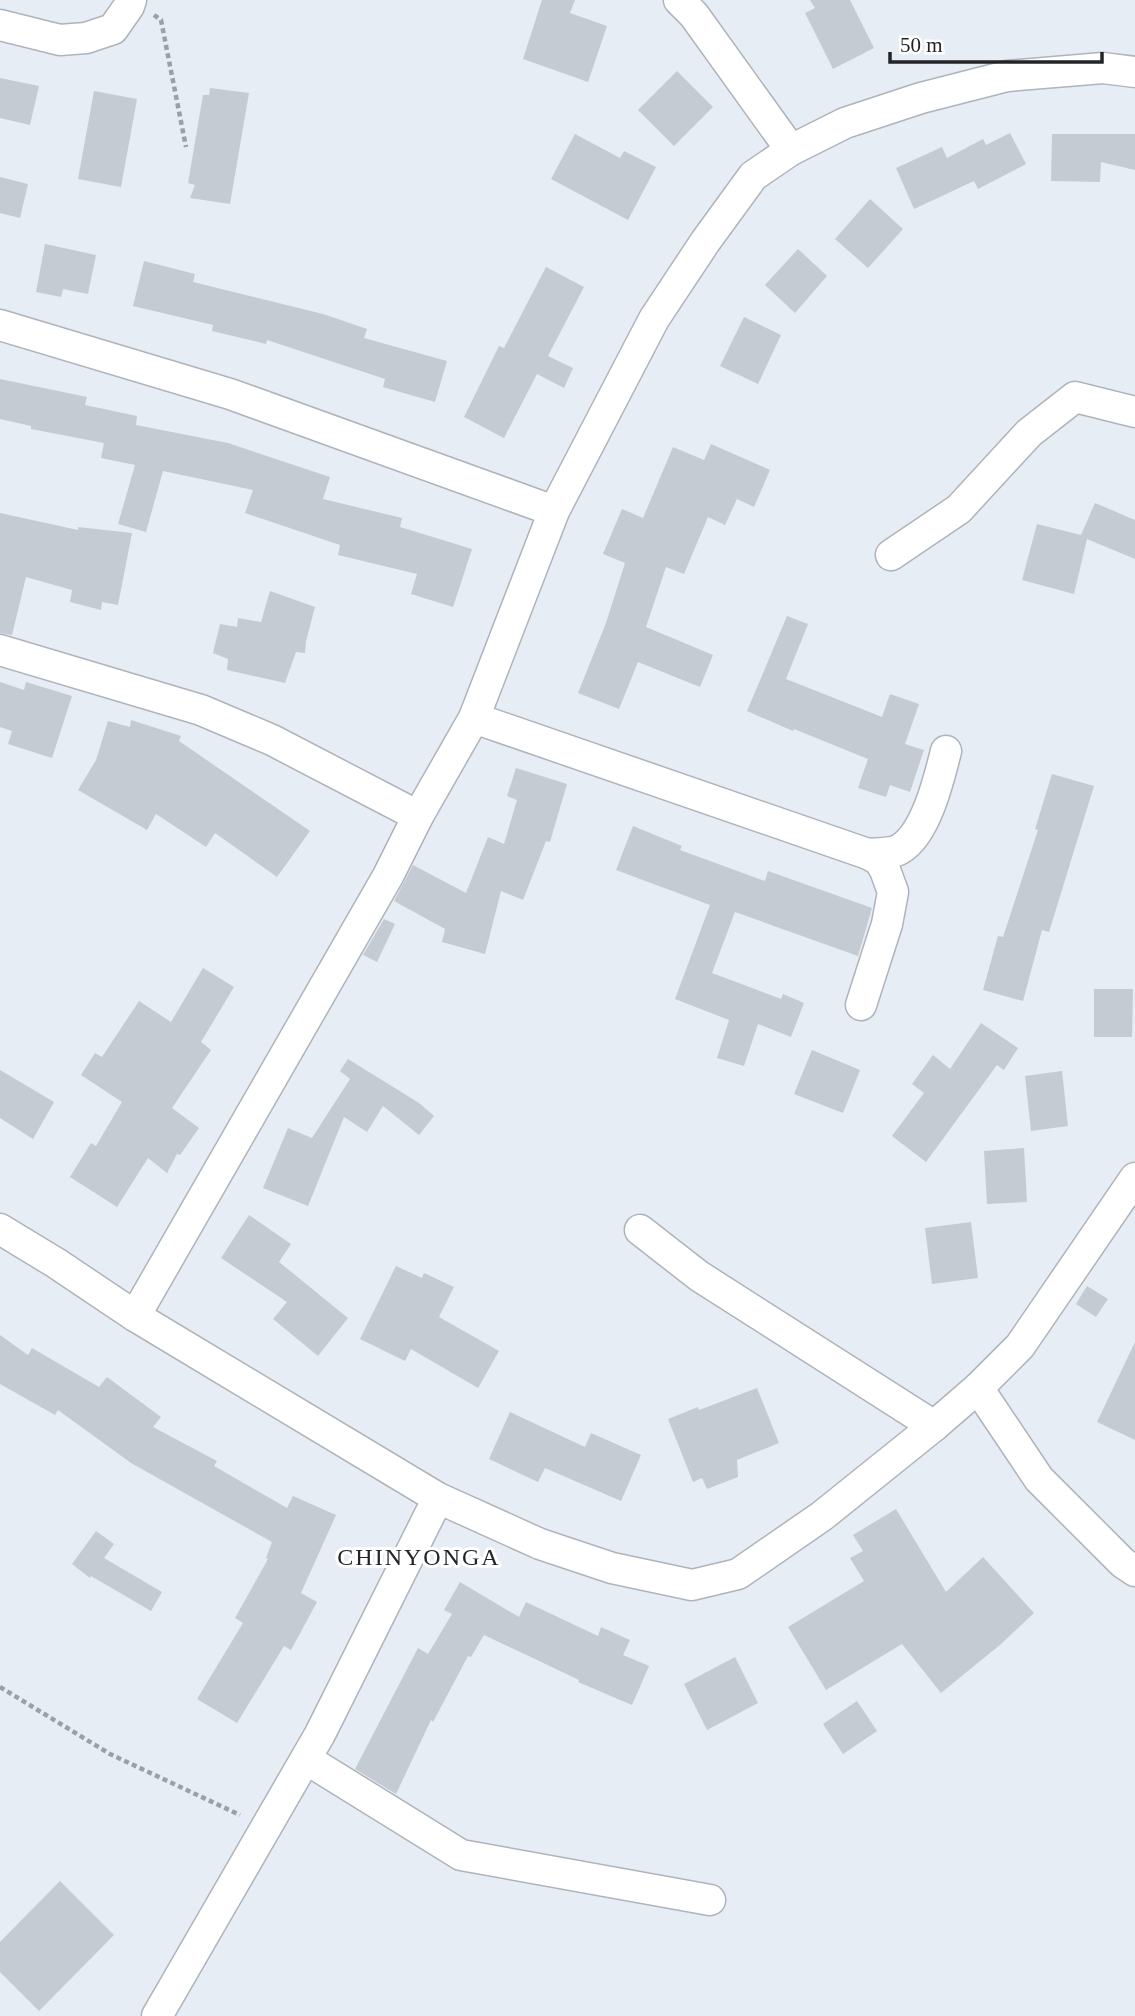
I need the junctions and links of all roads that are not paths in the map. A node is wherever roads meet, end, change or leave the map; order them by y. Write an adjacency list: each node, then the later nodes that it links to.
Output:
1 (679, 0): 5 (street)
2 (141, 7): 3 (street)
3 (0, 25)
4 (1135, 72): 5 (street)
5 (792, 150): 8 (street)
6 (0, 325): 8 (street)
7 (1135, 412): 9 (street)
8 (554, 511): 11 (street)
9 (891, 555)
10 (0, 650): 13 (street)
11 (474, 718): 13 (street); 14 (street)
12 (946, 751): 14 (street)
13 (418, 816): 19 (street)
14 (868, 854): 15 (street)
15 (861, 1005)
16 (1135, 1178): 20 (street)
17 (0, 1229): 19 (street)
18 (640, 1230): 21 (street)
19 (135, 1316): 22 (street)
20 (978, 1388): 21 (street); 23 (street)
21 (934, 1426): 22 (street)
22 (438, 1499): 24 (street)
23 (1135, 1571)
24 (306, 1759): 25 (street); 26 (street)
25 (710, 1900)
26 (157, 2016)

